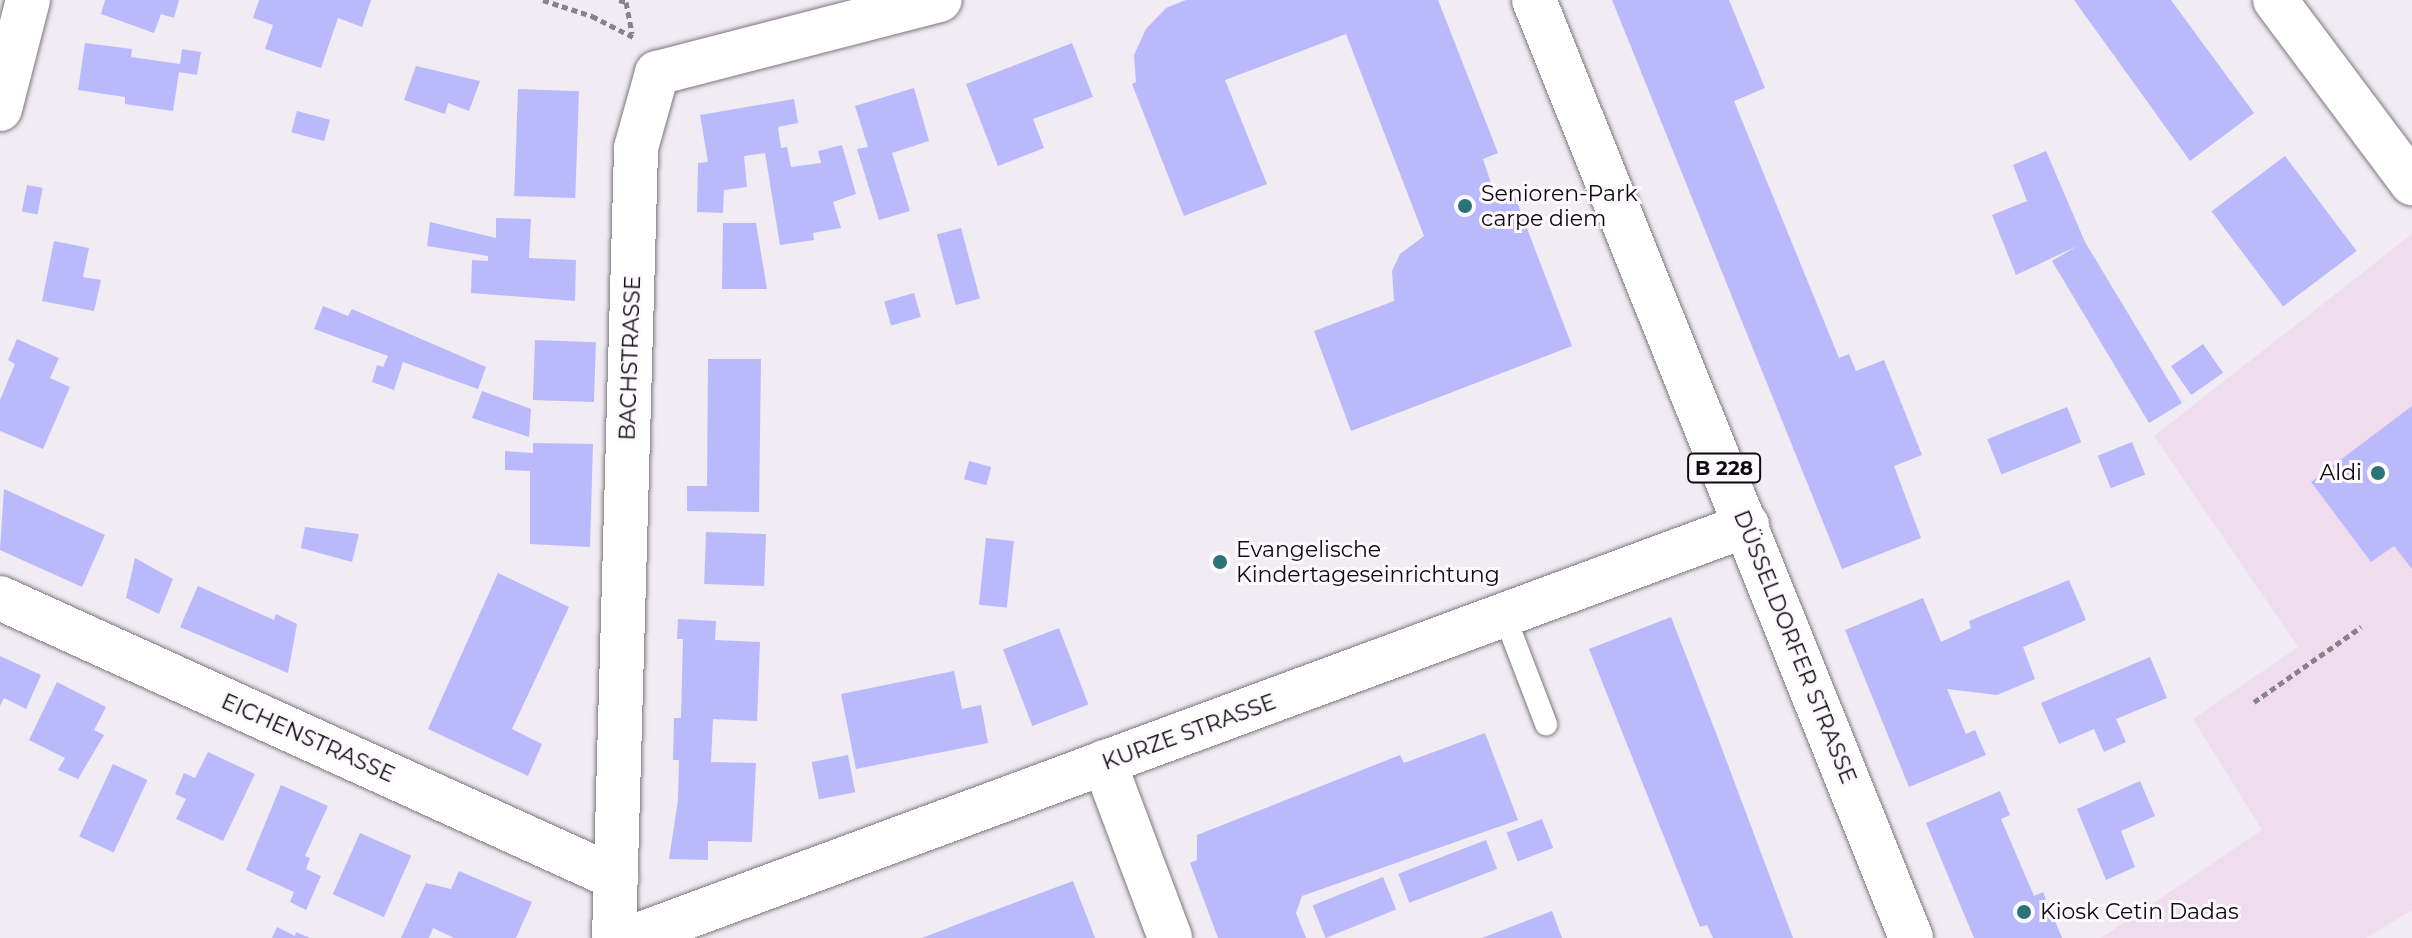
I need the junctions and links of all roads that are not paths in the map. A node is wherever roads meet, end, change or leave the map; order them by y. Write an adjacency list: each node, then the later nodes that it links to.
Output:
1 (28, 0): 5 (street)
2 (940, 0): 12 (street, BACHSTRASSE)
3 (1534, 0): 7 (street, DÜSSELDORFER STRASSE / B 228)
4 (2275, 0): 6 (street)
5 (0, 109)
6 (2412, 183)
7 (1747, 525): 9 (street, KURZE STRASSE); 16 (street, DÜSSELDORFER STRASSE / B 228)
8 (0, 598): 12 (street, EICHENSTRASSE)
9 (1505, 617): 10 (lane); 11 (street, KURZE STRASSE)
10 (1546, 724)
11 (1104, 762): 14 (street, KURZE STRASSE); 15 (street)
12 (616, 878): 13 (street, BACHSTRASSE)
13 (614, 938)
14 (630, 938)
15 (1170, 938)
16 (1911, 938)

